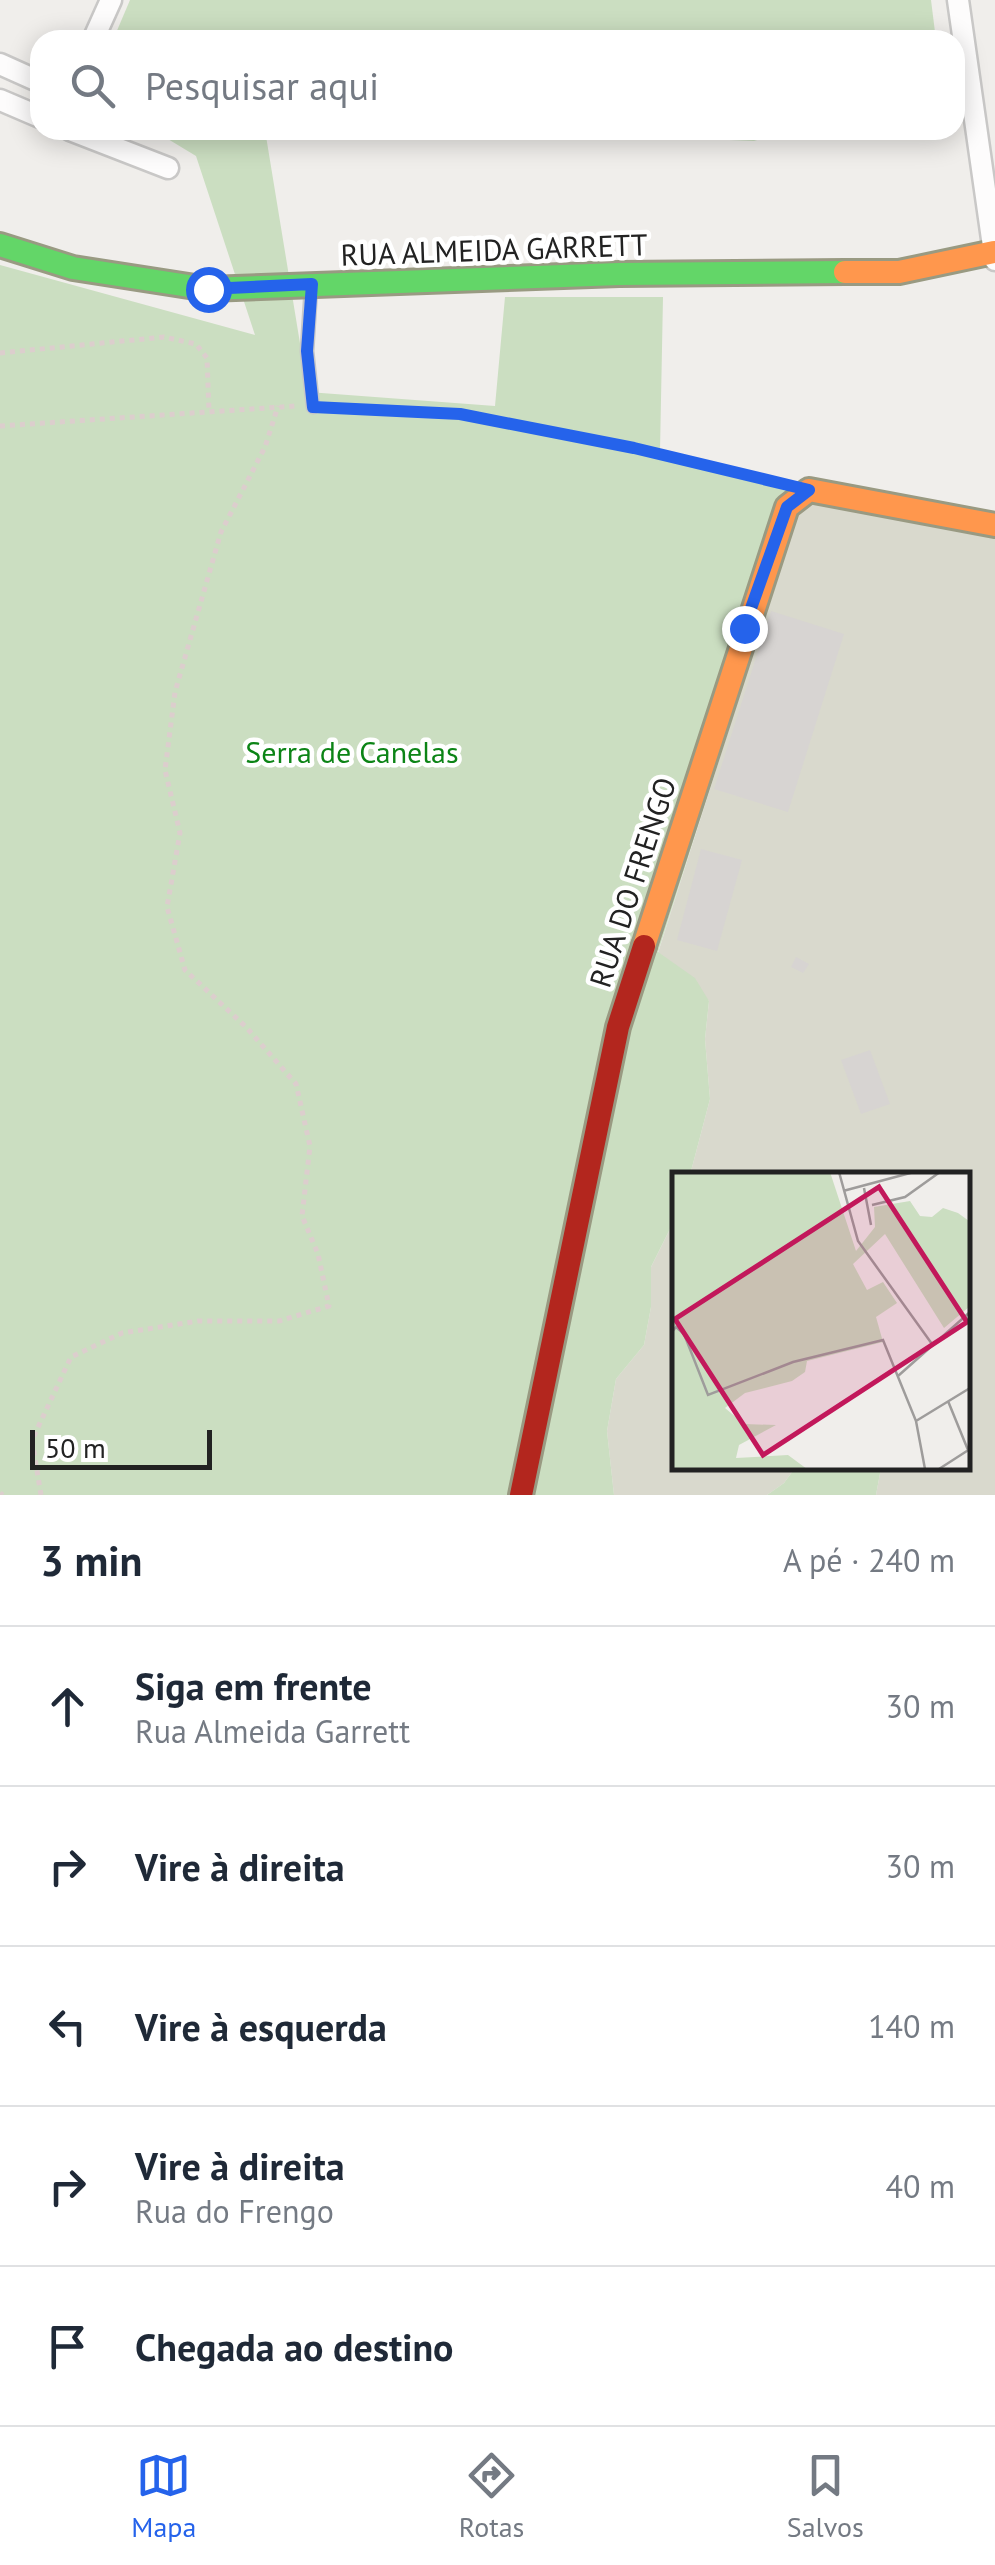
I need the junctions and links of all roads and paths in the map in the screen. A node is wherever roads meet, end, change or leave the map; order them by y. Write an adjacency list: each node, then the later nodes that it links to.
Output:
1 (111, 0): 3 (street)
2 (958, 0): 4 (street)
3 (98, 30)
4 (962, 30)
5 (965, 49): 13 (street)
6 (0, 64): 7 (street)
7 (30, 78)
8 (0, 100): 9 (street)
9 (30, 113)
10 (118, 140): 11 (street)
11 (168, 168)
12 (0, 245): 15 (street, RUA ALMEIDA GARRETT)
13 (994, 252): 14 (street); 15 (street, RUA ALMEIDA GARRETT)
14 (995, 260)
15 (312, 284): 18 (lane)
16 (0, 353): 19 (path)
17 (278, 406): 18 (path); 19 (path); 23 (path)
18 (313, 407): 21 (path)
19 (209, 411): 20 (path)
20 (0, 426)
21 (809, 490): 22 (street); 24 (street, RUA DO FRENGO)
22 (995, 525)
23 (41, 1495)
24 (521, 1495)

